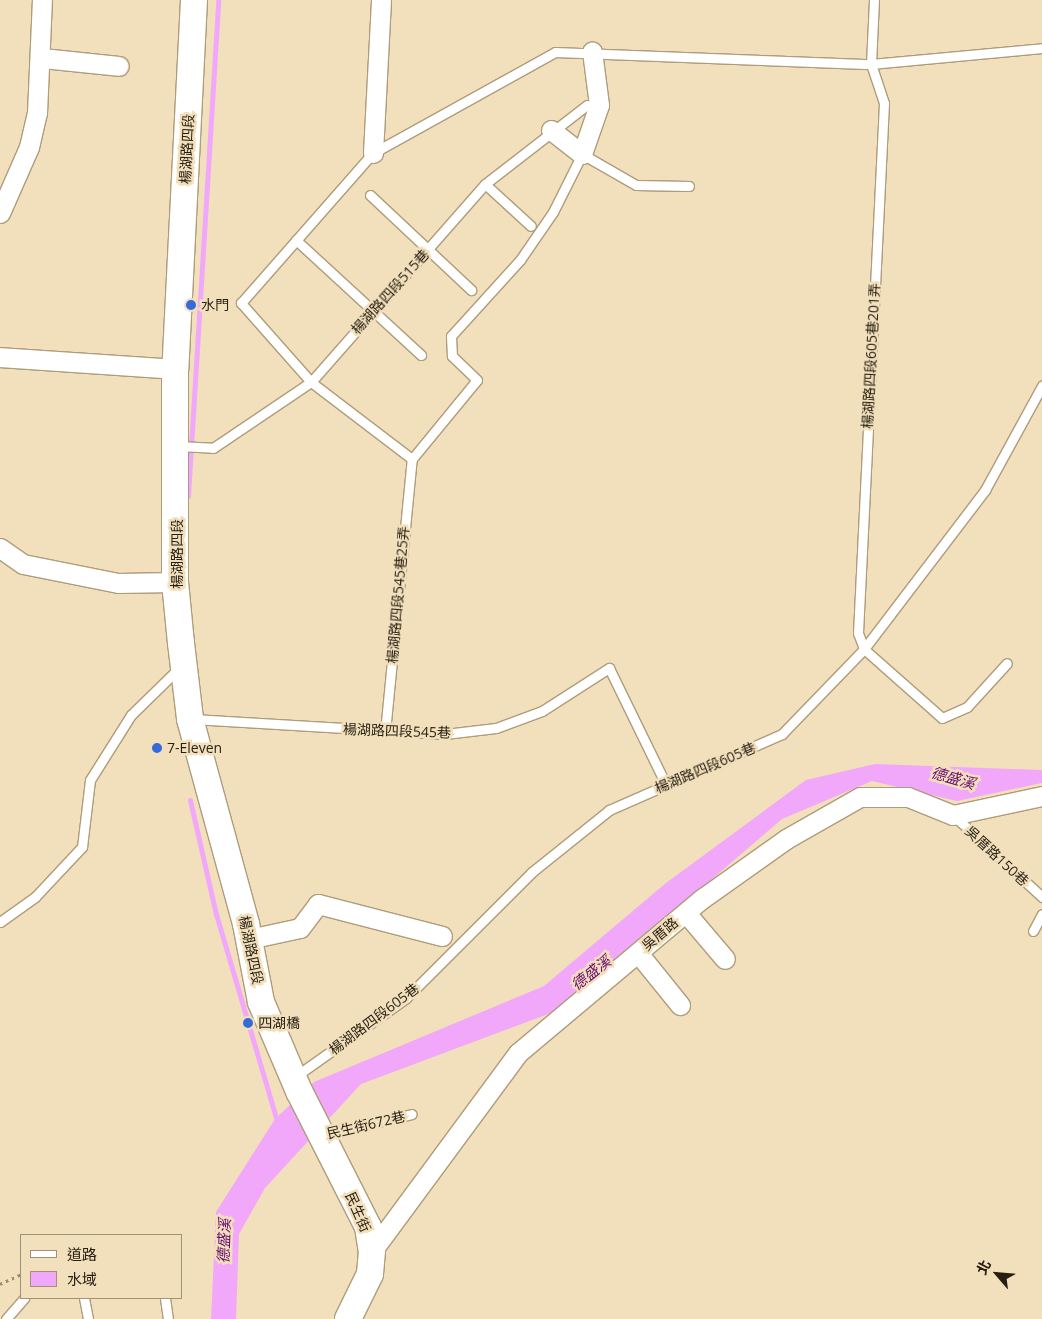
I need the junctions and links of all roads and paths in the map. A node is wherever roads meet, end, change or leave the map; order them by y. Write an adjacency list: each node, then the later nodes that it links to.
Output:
1 (42, 0): 7 (street)
2 (194, 0): 25 (street, 楊湖路四段)
3 (381, 0): 12 (street)
4 (874, 0): 8 (lane)
5 (1042, 48): 8 (lane)
6 (592, 52): 8 (lane); 12 (lane); 13 (street)
7 (42, 58): 9 (street); 17 (street)
8 (871, 64): 32 (lane, 楊湖路四段605巷201弄)
9 (119, 66)
10 (587, 105): 11 (lane, 楊湖路四段515巷)
11 (551, 130): 13 (street); 14 (lane, 楊湖路四段515巷)
12 (373, 153): 19 (lane)
13 (582, 154): 15 (lane); 29 (lane)
14 (485, 184): 18 (lane); 20 (lane, 楊湖路四段515巷)
15 (689, 186)
16 (370, 196): 20 (lane)
17 (0, 212)
18 (531, 226)
19 (296, 240): 22 (lane); 26 (lane)
20 (428, 249): 21 (lane); 22 (lane, 楊湖路四段515巷)
21 (471, 290)
22 (373, 310): 23 (lane); 26 (lane, 楊湖路四段515巷)
23 (421, 356)
24 (0, 358): 25 (street)
25 (175, 369): 28 (street, 楊湖路四段)
26 (312, 382): 28 (lane, 楊湖路四段515巷); 29 (lane)
27 (1042, 386): 32 (lane, 楊湖路四段605巷)
28 (178, 446): 31 (street, 楊湖路四段)
29 (412, 459): 36 (lane, 楊湖路四段545巷25弄)
30 (0, 548): 31 (street)
31 (175, 582): 33 (street, 楊湖路四段)
32 (864, 649): 34 (lane); 37 (lane, 楊湖路四段605巷)
33 (186, 662): 35 (street, 楊湖路四段); 43 (lane)
34 (1008, 663)
35 (190, 719): 36 (lane, 楊湖路四段545巷); 46 (street, 楊湖路四段)
36 (385, 732): 37 (lane, 楊湖路四段545巷)
37 (665, 783): 50 (lane, 楊湖路四段605巷)
38 (1042, 796): 39 (street)
39 (953, 815): 40 (lane, 吳厝路150巷); 41 (street, 吳厝路)
40 (1042, 897)
41 (686, 913): 47 (street, 吳厝路); 48 (street)
42 (1042, 914): 44 (lane)
43 (0, 922)
44 (1033, 931)
45 (442, 936): 46 (street)
46 (249, 939): 50 (street, 楊湖路四段)
47 (638, 953): 49 (street); 53 (street, 吳厝路)
48 (725, 959)
49 (680, 1005)
50 (296, 1085): 52 (street)
51 (412, 1114): 52 (lane, 民生街672巷)
52 (320, 1135): 53 (street, 民生街)
53 (372, 1251): 62 (street, 民生街)
54 (20, 1274): 55 (path)
55 (0, 1284)
56 (23, 1299): 59 (lane)
57 (84, 1299): 60 (lane)
58 (165, 1299): 61 (lane)
59 (6, 1319)
60 (88, 1319)
61 (168, 1319)
62 (350, 1319)

